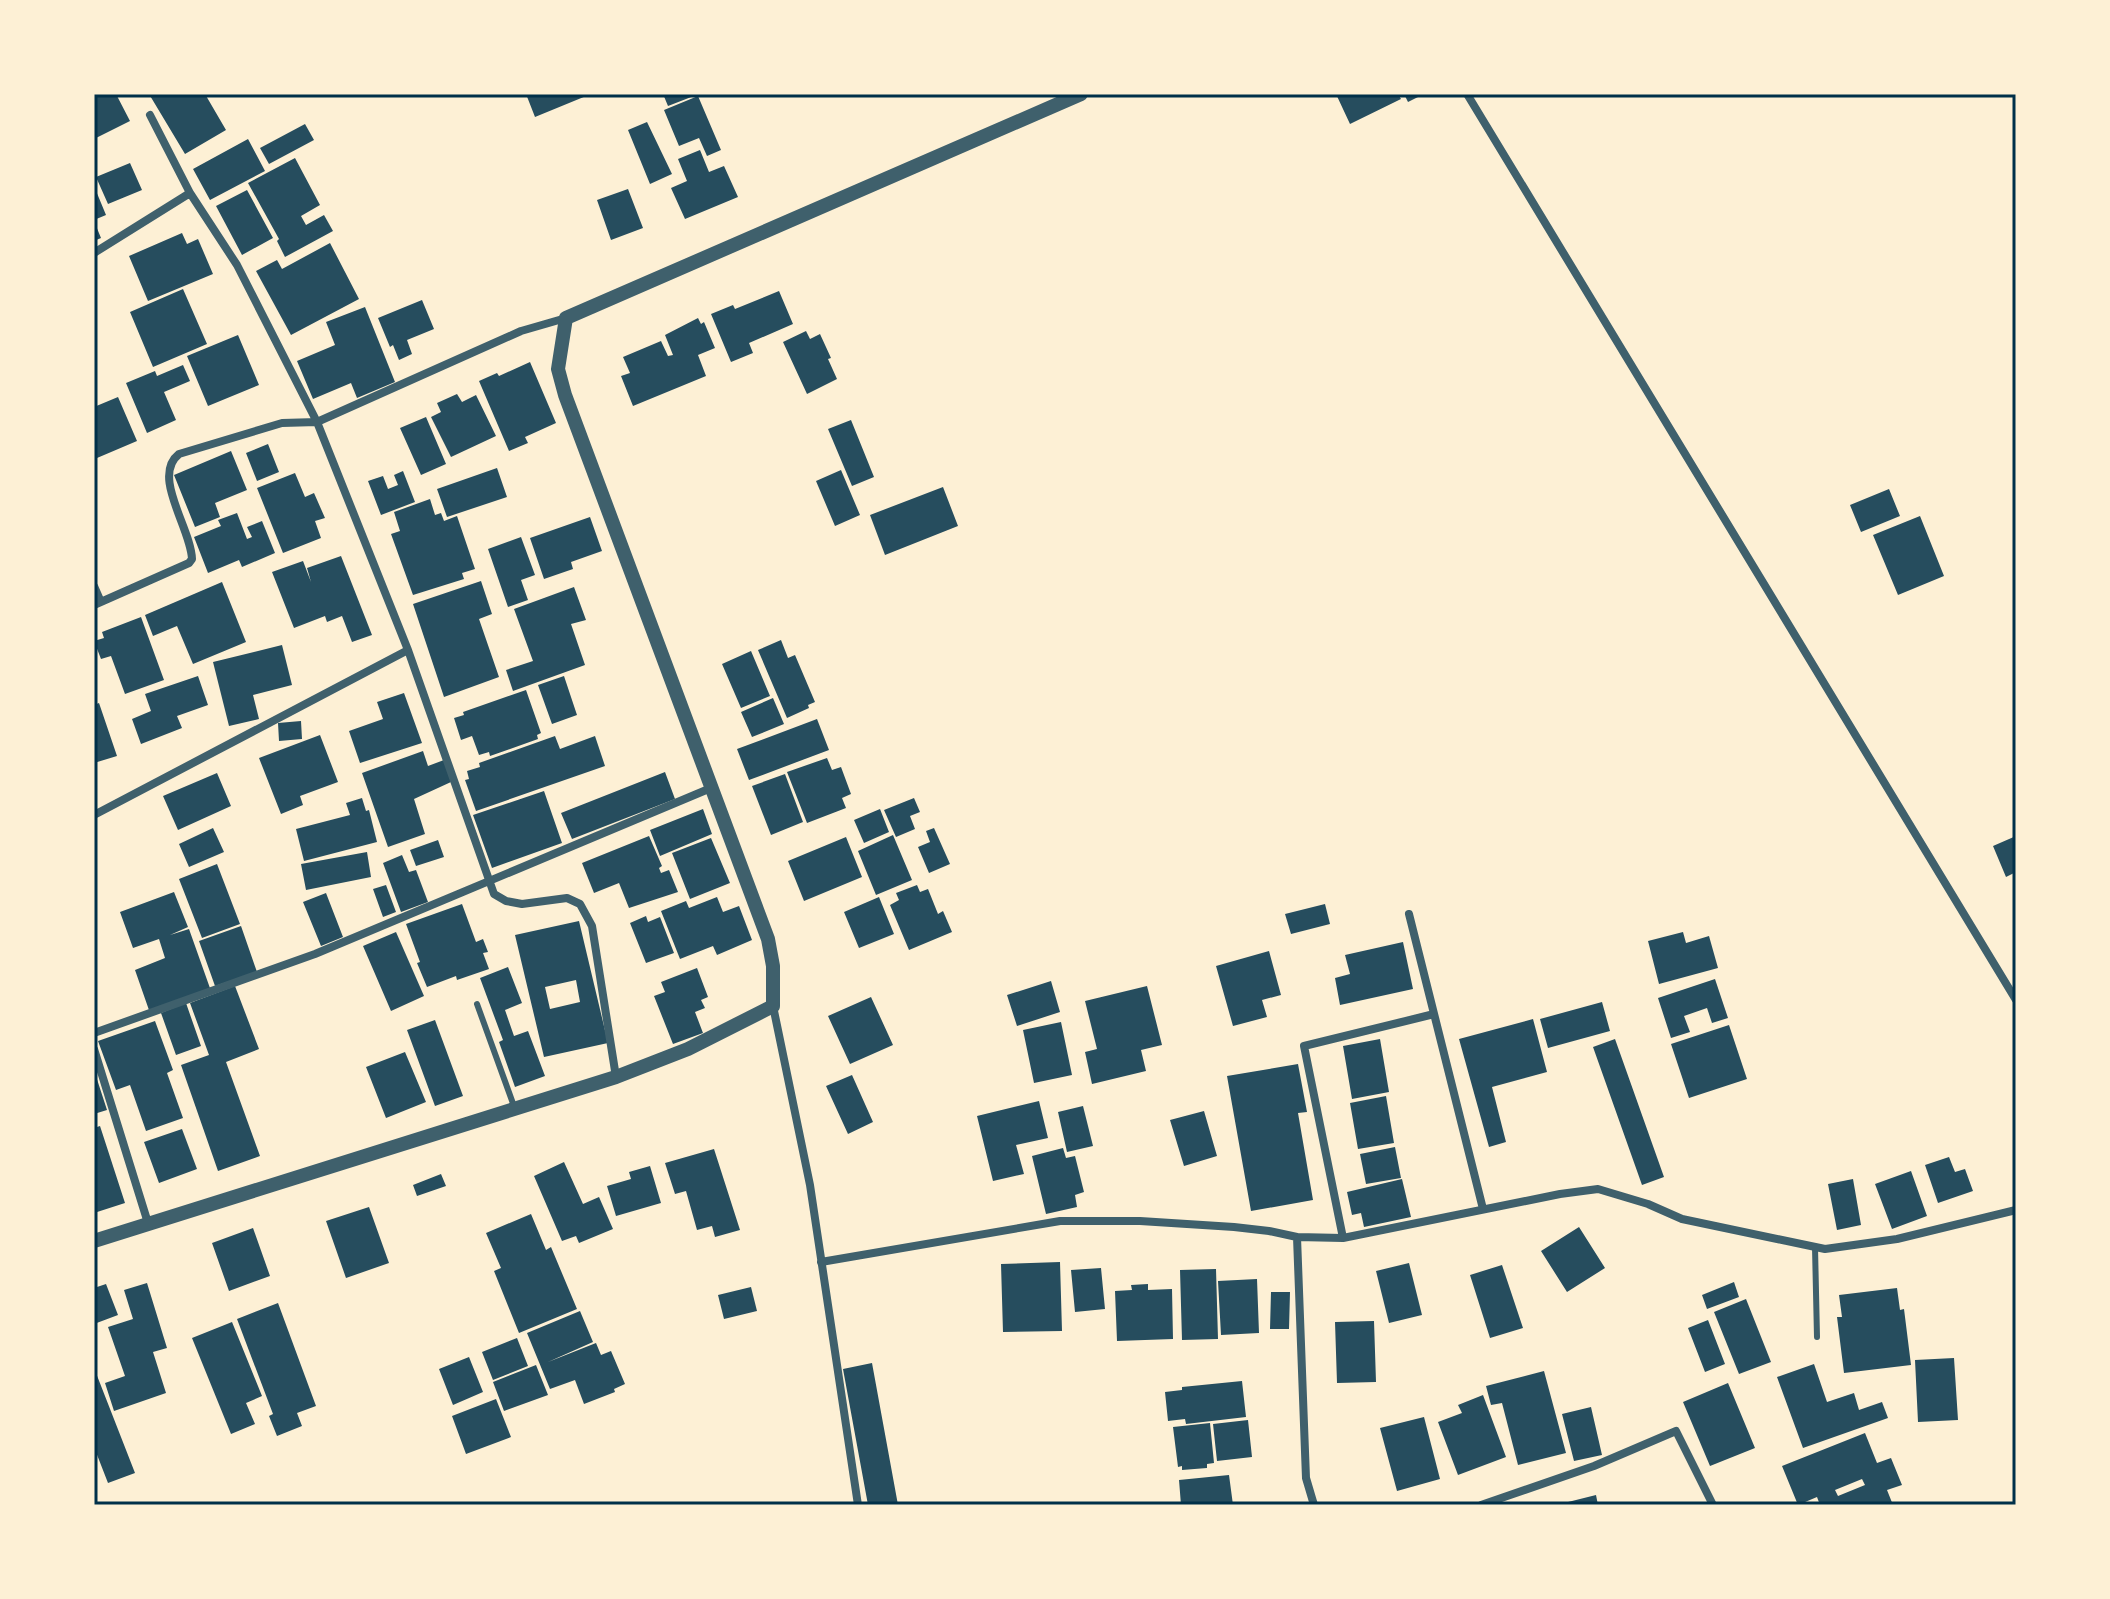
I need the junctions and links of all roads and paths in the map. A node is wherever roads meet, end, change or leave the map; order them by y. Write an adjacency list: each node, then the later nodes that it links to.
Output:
1 (1467, 94): 15 (street)
2 (1075, 95): 6 (street)
3 (150, 115): 4 (street)
4 (190, 193): 5 (street); 7 (street)
5 (94, 253)
6 (566, 318): 7 (street); 11 (street)
7 (317, 422): 9 (street); 10 (street)
8 (94, 586): 9 (street)
9 (97, 604)
10 (408, 650): 12 (street); 13 (street)
11 (711, 788): 13 (street); 17 (street)
12 (94, 815)
13 (489, 882): 19 (street); 21 (street)
14 (1409, 914): 18 (street)
15 (2016, 1000)
16 (477, 1004): 22 (lane)
17 (773, 1006): 21 (street); 30 (street)
18 (1434, 1014): 23 (street); 27 (street)
19 (94, 1033)
20 (94, 1049): 25 (street)
21 (616, 1077): 22 (street)
22 (515, 1109): 25 (street)
23 (1483, 1209): 27 (street); 29 (street)
24 (2016, 1210): 29 (street)
25 (148, 1223): 28 (street)
26 (1297, 1237): 27 (street); 30 (street); 33 (street)
27 (1343, 1238)
28 (94, 1241)
29 (1815, 1247): 31 (lane)
30 (821, 1262): 32 (street)
31 (1817, 1337)
32 (858, 1505)
33 (1314, 1505)
34 (1481, 1505): 35 (street)
35 (1713, 1505)

